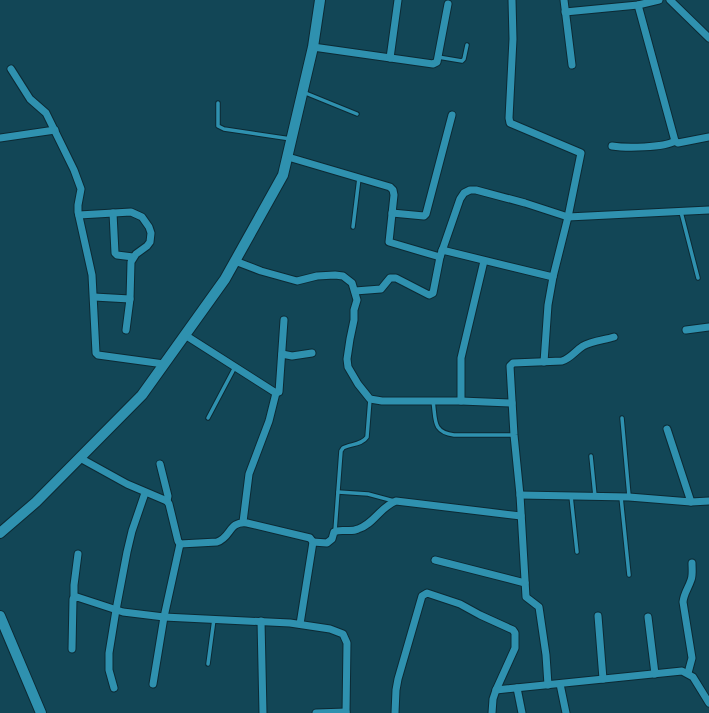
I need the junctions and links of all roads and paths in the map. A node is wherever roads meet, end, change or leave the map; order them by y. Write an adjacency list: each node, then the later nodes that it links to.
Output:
1 (320, 0): 12 (street)
2 (398, 0): 14 (street)
3 (512, 0): 34 (street)
4 (564, 0): 9 (street)
5 (659, 0): 8 (street)
6 (670, 0): 10 (street)
7 (448, 4): 13 (street)
8 (638, 5): 9 (street); 25 (street)
9 (565, 12): 15 (street)
10 (709, 38)
11 (467, 45): 13 (lane)
12 (313, 47): 14 (street); 17 (street)
13 (438, 57): 14 (street)
14 (390, 58)
15 (572, 65)
16 (11, 69): 21 (street)
17 (302, 92): 19 (lane); 24 (street)
18 (218, 103): 24 (lane)
19 (357, 114)
20 (452, 115): 32 (street)
21 (54, 130): 23 (street); 33 (street)
22 (709, 137): 25 (street)
23 (0, 138)
24 (292, 139): 27 (street)
25 (675, 141): 26 (street)
26 (612, 146)
27 (288, 157): 28 (street); 39 (street)
28 (359, 178): 32 (street); 35 (lane)
29 (709, 210): 30 (street)
30 (680, 211): 34 (street); 41 (lane)
31 (113, 213): 33 (street); 37 (street); 37 (street)
32 (392, 213): 36 (street)
33 (79, 215): 43 (street)
34 (568, 217): 36 (street); 40 (street)
35 (353, 226)
36 (441, 253): 38 (street); 42 (street)
37 (133, 257): 44 (street)
38 (484, 261): 40 (street); 59 (street)
39 (235, 262): 42 (street); 49 (street)
40 (553, 277): 53 (street)
41 (698, 278)
42 (355, 291): 57 (street)
43 (94, 297): 44 (street); 54 (street)
44 (130, 299): 47 (street)
45 (284, 320): 52 (street)
46 (709, 327): 48 (street)
47 (126, 330)
48 (686, 330)
49 (185, 335): 54 (street); 55 (street)
50 (614, 337): 53 (street)
51 (312, 353): 52 (street)
52 (282, 354): 56 (street)
53 (544, 362): 60 (street)
54 (164, 364): 66 (street)
55 (235, 367): 56 (street); 61 (lane)
56 (276, 393): 80 (street)
57 (370, 399): 58 (street); 68 (lane)
58 (433, 401): 59 (street); 64 (lane)
59 (461, 401): 60 (street)
60 (512, 403): 64 (street)
61 (208, 418)
62 (622, 418): 74 (lane)
63 (667, 429): 78 (street)
64 (514, 435): 70 (street)
65 (591, 456): 72 (lane)
66 (80, 458): 69 (street); 82 (street)
67 (160, 464): 75 (street)
68 (338, 492): 76 (lane); 81 (lane)
69 (145, 493): 75 (street); 92 (street)
70 (520, 495): 71 (street); 79 (street)
71 (571, 496): 72 (street); 85 (lane)
72 (595, 496): 73 (street)
73 (621, 497): 74 (street); 89 (lane)
74 (629, 497): 78 (street)
75 (167, 501): 84 (street)
76 (396, 501): 79 (street); 81 (street)
77 (709, 501): 78 (street)
78 (692, 502)
79 (521, 516): 90 (street)
80 (243, 522): 83 (street); 84 (street)
81 (335, 531): 83 (street)
82 (0, 533)
83 (313, 542): 99 (street)
84 (180, 544): 96 (street)
85 (577, 552)
86 (78, 554): 91 (street)
87 (435, 560): 90 (street)
88 (692, 563): 102 (street)
89 (629, 575)
90 (525, 583): 107 (street)
91 (74, 598): 92 (street); 100 (street)
92 (116, 610): 96 (street); 108 (street)
93 (0, 616): 113 (street)
94 (598, 616): 104 (street)
95 (648, 616): 103 (street)
96 (164, 617): 97 (street); 105 (street)
97 (214, 619): 98 (street); 101 (lane)
98 (261, 621): 99 (street); 114 (street)
99 (300, 624): 112 (street)
100 (72, 649)
101 (208, 664)
102 (688, 673): 103 (street); 111 (street)
103 (655, 674): 104 (street)
104 (603, 679): 106 (street)
105 (153, 684)
106 (560, 684): 107 (street); 119 (street)
107 (548, 685): 109 (street)
108 (114, 688)
109 (517, 688): 110 (street); 118 (street)
110 (496, 690): 116 (street); 117 (street)
111 (709, 703)
112 (346, 712): 115 (street)
113 (41, 713)
114 (263, 713)
115 (316, 713)
116 (395, 713)
117 (492, 713)
118 (522, 713)
119 (566, 713)

